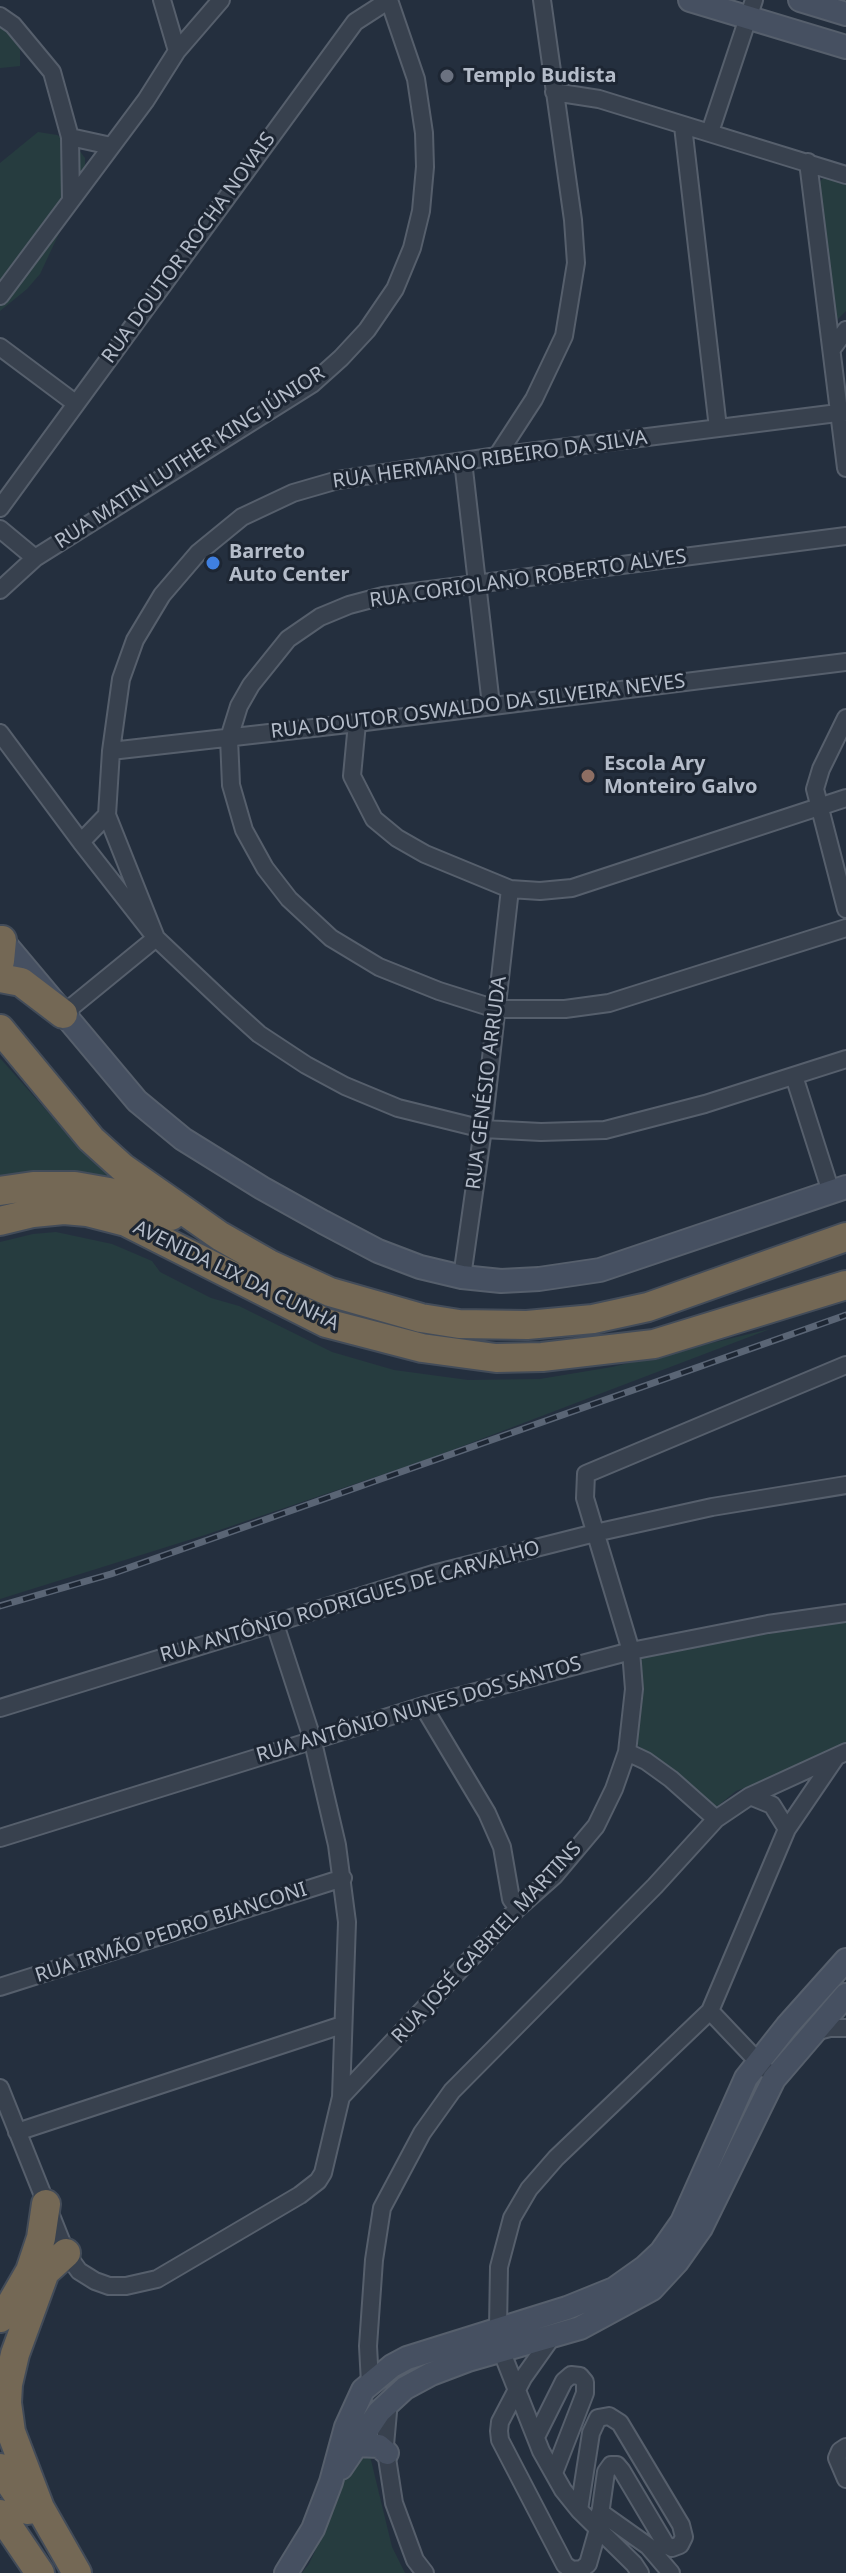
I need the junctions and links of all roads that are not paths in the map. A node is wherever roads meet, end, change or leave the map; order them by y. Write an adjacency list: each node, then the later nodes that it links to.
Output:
1 (162, 0): 11 (street)
2 (221, 0): 11 (street)
3 (389, 0): 24 (street, RUA DOUTOR ROCHA NOVAIS); 33 (street, RUA MATIN LUTHER KING JÚNIOR)
4 (542, 0): 12 (street)
5 (690, 0): 7 (street)
6 (800, 0): 8 (street)
7 (752, 9): 10 (street); 14 (street)
8 (846, 14)
9 (0, 16): 15 (street)
10 (846, 47)
11 (177, 51): 16 (street)
12 (554, 92): 13 (street); 27 (street)
13 (683, 126): 14 (street); 26 (street)
14 (710, 132): 17 (street)
15 (70, 137): 16 (street); 19 (street)
16 (111, 146): 19 (street)
17 (808, 162): 18 (street); 23 (street)
18 (846, 175)
19 (71, 200): 20 (street)
20 (0, 296)
21 (846, 330): 23 (street)
22 (0, 347): 24 (street)
23 (832, 349): 25 (street)
24 (75, 403): 30 (street, RUA DOUTOR ROCHA NOVAIS)
25 (842, 412): 26 (street, RUA HERMANO RIBEIRO DA SILVA); 29 (street)
26 (718, 428): 27 (street, RUA HERMANO RIBEIRO DA SILVA)
27 (497, 456): 28 (street, RUA HERMANO RIBEIRO DA SILVA)
28 (463, 461): 34 (street); 42 (street, RUA HERMANO RIBEIRO DA SILVA)
29 (846, 468)
30 (0, 508)
31 (0, 529): 33 (street)
32 (846, 536): 34 (street, RUA CORIOLANO ROBERTO ALVES)
33 (35, 558): 35 (street, RUA MATIN LUTHER KING JÚNIOR)
34 (477, 585): 37 (street); 41 (street, RUA CORIOLANO ROBERTO ALVES)
35 (0, 590)
36 (846, 662): 37 (street, RUA DOUTOR OSWALDO DA SILVEIRA NEVES)
37 (491, 705): 39 (street, RUA DOUTOR OSWALDO DA SILVEIRA NEVES)
38 (846, 718): 44 (street)
39 (357, 723): 41 (street, RUA DOUTOR OSWALDO DA SILVEIRA NEVES); 47 (street)
40 (0, 733): 46 (street)
41 (229, 738): 42 (street, RUA DOUTOR OSWALDO DA SILVEIRA NEVES); 53 (street)
42 (111, 751): 45 (street, RUA HERMANO RIBEIRO DA SILVA)
43 (846, 798): 44 (street)
44 (818, 808): 47 (street); 48 (street)
45 (107, 815): 46 (street); 50 (street, RUA HERMANO RIBEIRO DA SILVA)
46 (81, 842): 50 (street)
47 (510, 889): 53 (street, RUA GENÉSIO ARRUDA)
48 (846, 909)
49 (846, 928): 53 (street)
50 (156, 938): 54 (street); 58 (street)
51 (1, 946): 54 (street)
52 (0, 978): 54 (highway)
53 (496, 1009): 58 (street, RUA GENÉSIO ARRUDA)
54 (63, 1014): 64 (street)
55 (0, 1029): 62 (highway, AVENIDA LIX DA CUNHA)
56 (846, 1059): 57 (street)
57 (794, 1076): 58 (street); 59 (street)
58 (483, 1129): 64 (street, RUA GENÉSIO ARRUDA)
59 (838, 1189): 64 (street)
60 (0, 1191): 62 (highway)
61 (0, 1221): 65 (highway, AVENIDA LIX DA CUNHA)
62 (220, 1236): 63 (highway, AVENIDA LIX DA CUNHA)
63 (846, 1237)
64 (462, 1277)
65 (846, 1285)
66 (846, 1365): 68 (street, RUA JOSÉ GABRIEL MARTINS)
67 (846, 1485): 68 (street, RUA ANTÔNIO RODRIGUES DE CARVALHO)
68 (595, 1533): 70 (street, RUA ANTÔNIO RODRIGUES DE CARVALHO); 71 (street, RUA JOSÉ GABRIEL MARTINS)
69 (846, 1613): 71 (street, RUA ANTÔNIO NUNES DOS SANTOS)
70 (274, 1621): 73 (street, RUA ANTÔNIO RODRIGUES DE CARVALHO); 74 (street)
71 (631, 1651): 72 (street, RUA ANTÔNIO NUNES DOS SANTOS); 75 (street, RUA JOSÉ GABRIEL MARTINS)
72 (423, 1706): 74 (street, RUA ANTÔNIO NUNES DOS SANTOS); 82 (street)
73 (0, 1708)
74 (312, 1738): 80 (street, RUA ANTÔNIO NUNES DOS SANTOS); 81 (street)
75 (627, 1752): 78 (street); 82 (street, RUA JOSÉ GABRIEL MARTINS)
76 (841, 1755): 77 (street); 79 (street)
77 (750, 1796): 78 (street); 79 (street)
78 (716, 1819): 100 (street)
79 (787, 1829): 86 (street)
80 (0, 1838)
81 (343, 1878): 84 (street, RUA IRMÃO PEDRO BIANCONI); 87 (street)
82 (518, 1908): 93 (street, RUA JOSÉ GABRIEL MARTINS)
83 (846, 1960): 90 (street)
84 (0, 1987)
85 (846, 1995): 89 (street)
86 (710, 2011): 90 (street); 99 (street)
87 (342, 2025): 93 (street); 94 (street)
88 (846, 2028): 89 (street)
89 (812, 2033): 91 (street)
90 (758, 2061): 91 (street); 99 (street)
91 (774, 2079): 98 (street)
92 (0, 2088): 94 (street)
93 (341, 2097): 96 (street)
94 (17, 2132): 95 (street)
95 (46, 2204): 96 (street); 97 (highway)
96 (66, 2253): 114 (highway)
97 (0, 2318)
98 (552, 2337): 99 (street); 101 (street)
99 (500, 2339): 100 (street); 101 (street); 102 (street)
100 (372, 2382): 102 (street); 103 (street)
101 (517, 2389): 105 (street); 117 (street)
102 (389, 2401): 104 (street); 109 (street)
103 (355, 2404): 104 (street); 113 (street)
104 (372, 2422): 107 (street); 109 (street)
105 (536, 2437): 111 (street); 111 (street)
106 (0, 2440): 114 (highway)
107 (356, 2445): 109 (street); 113 (street)
108 (846, 2447): 112 (street)
109 (386, 2449): 123 (street)
110 (0, 2468): 119 (highway)
111 (554, 2473): 115 (street)
112 (846, 2479)
113 (331, 2482): 122 (street)
114 (40, 2508): 119 (highway)
115 (579, 2510): 117 (street); 117 (street)
116 (0, 2514): 121 (highway)
117 (599, 2520): 124 (street); 125 (street)
118 (0, 2548): 120 (highway)
119 (76, 2572)
120 (16, 2573)
121 (40, 2573)
122 (286, 2573)
123 (425, 2573)
124 (640, 2573)
125 (671, 2573)

